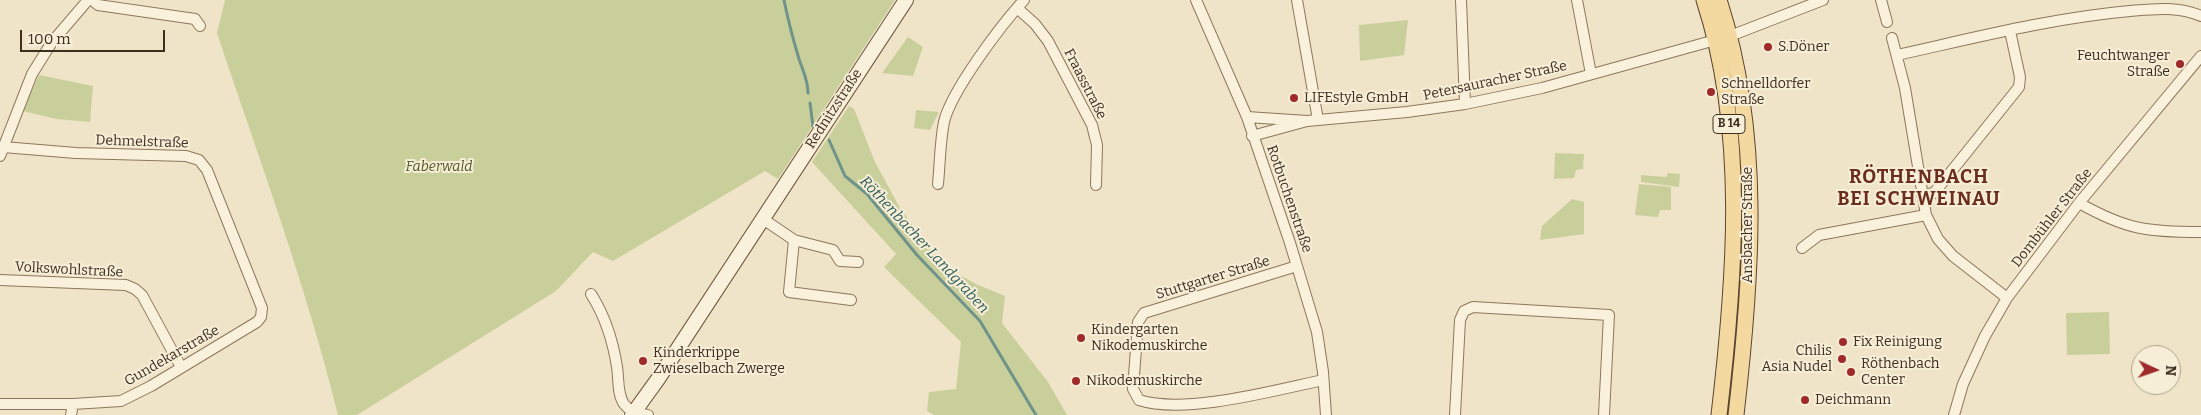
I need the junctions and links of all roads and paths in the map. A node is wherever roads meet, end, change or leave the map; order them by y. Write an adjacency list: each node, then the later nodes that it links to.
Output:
1 (88, 0): 30 (street)
2 (92, 0): 17 (street)
3 (906, 0): 36 (main road, Rednitzstraße)
4 (1024, 0): 14 (street)
5 (1196, 0): 26 (street, Rotbuchenstraße)
6 (1298, 0): 27 (street)
7 (1460, 0): 25 (street)
8 (1577, 0): 24 (street)
9 (1704, 0): 21 (main road, Ansbacher Straße / B 14)
10 (1719, 0): 19 (main road, Ansbacher Straße / B 14)
11 (1823, 0): 19 (street)
12 (1881, 0): 16 (street)
13 (2164, 4): 15 (street); 18 (street)
14 (1017, 8): 31 (street); 32 (street, Fraasstraße)
15 (2201, 16)
16 (1887, 22)
17 (200, 26)
18 (2010, 31): 22 (street); 33 (street)
19 (1730, 36): 21 (street); 58 (main road, Ansbacher Straße / B 14)
20 (1892, 38): 22 (street)
21 (1714, 40): 24 (street, Petersauracher Straße); 57 (main road, Ansbacher Straße / B 14)
22 (1897, 55): 33 (street)
23 (2201, 56): 34 (street, Dombühler Straße)
24 (1592, 74): 25 (street, Petersauracher Straße)
25 (1465, 104): 27 (street, Petersauracher Straße)
26 (1247, 117): 28 (street, Petersauracher Straße); 29 (street, Rotbuchenstraße)
27 (1318, 120): 28 (street, Petersauracher Straße)
28 (1307, 121): 29 (street, Petersauracher Straße)
29 (1252, 136): 41 (street, Rotbuchenstraße)
30 (2, 151): 46 (street, Dehmelstraße)
31 (938, 184)
32 (1096, 184)
33 (1922, 195): 35 (street)
34 (2079, 204): 37 (street); 44 (street, Dombühler Straße)
35 (1926, 215): 39 (street); 44 (street)
36 (763, 219): 38 (street); 51 (main road, Rednitzstraße)
37 (2201, 232)
38 (794, 240): 40 (street); 45 (street)
39 (1802, 248)
40 (858, 262)
41 (1297, 266): 48 (street, Rotbuchenstraße); 48 (street, Stuttgarter Straße)
42 (0, 280): 47 (street, Volkswohlstraße)
43 (590, 294): 51 (street)
44 (2008, 298): 59 (street, Dombühler Straße)
45 (851, 300)
46 (261, 317): 47 (street, Gundekarstraße)
47 (181, 367): 50 (street, Gundekarstraße)
48 (1323, 380): 54 (street, Rotbuchenstraße)
49 (0, 404): 50 (street, Gundekarstraße)
50 (73, 404): 52 (street)
51 (633, 414): 53 (street)
52 (72, 415)
53 (648, 415)
54 (1326, 415)
55 (1454, 415): 56 (street)
56 (1604, 415)
57 (1718, 415)
58 (1736, 415)
59 (1954, 415)

